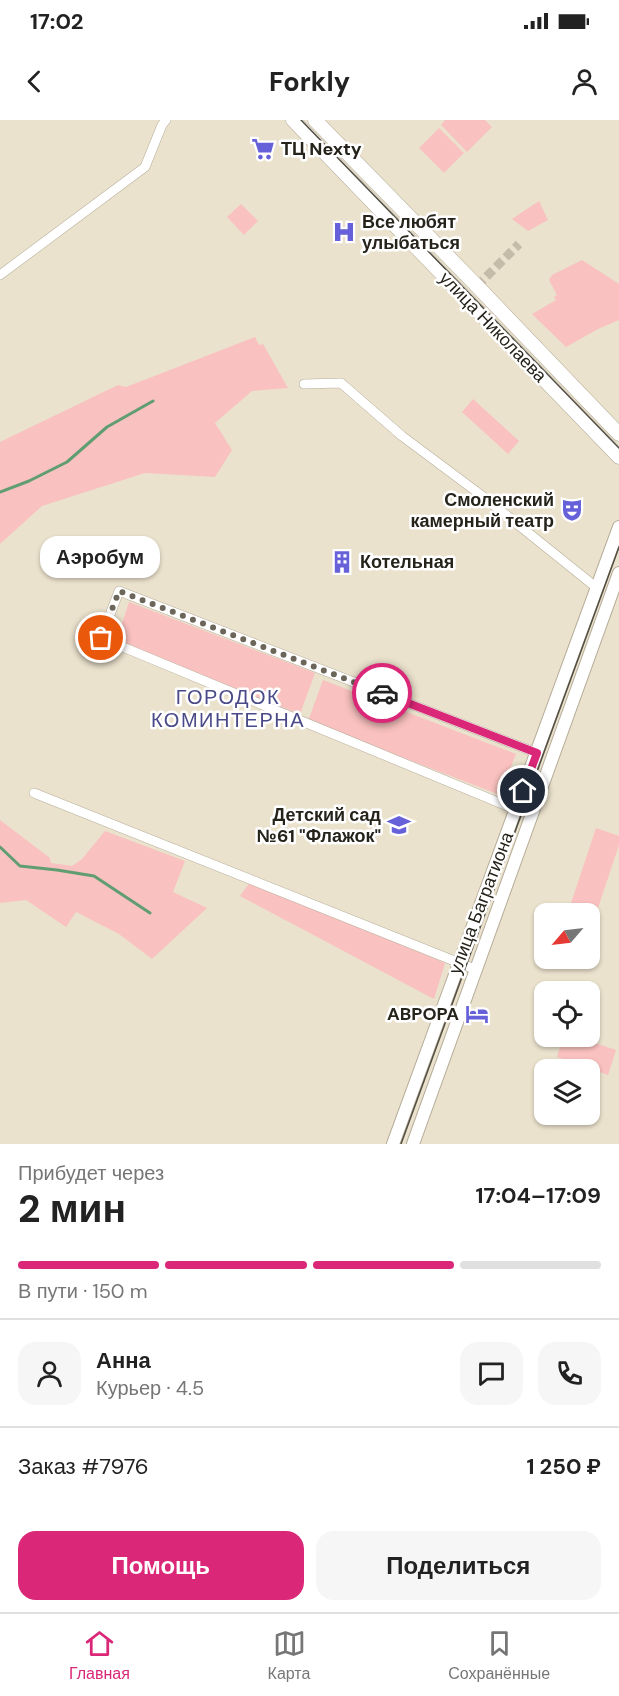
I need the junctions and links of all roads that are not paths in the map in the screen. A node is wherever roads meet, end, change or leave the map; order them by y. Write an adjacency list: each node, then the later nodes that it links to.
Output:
1 (166, 120): 4 (street)
2 (292, 120): 5 (main road, улица Николаева)
3 (315, 120): 6 (main road, улица Николаева)
4 (0, 275)
5 (453, 286): 6 (street); 9 (main road, улица Николаева)
6 (477, 286): 8 (main road, улица Николаева)
7 (304, 384): 12 (street)
8 (619, 434)
9 (619, 457)
10 (619, 527): 12 (main road, улица Багратиона)
11 (619, 573): 17 (main road, улица Багратиона)
12 (597, 588): 13 (main road, улица Багратиона)
13 (537, 753): 15 (main road, улица Багратиона); 15 (street)
14 (34, 793): 16 (street)
15 (517, 810): 16 (main road, улица Багратиона)
16 (459, 964): 17 (street); 18 (main road, улица Багратиона)
17 (477, 970): 19 (main road, улица Багратиона)
18 (393, 1144)
19 (414, 1144)

